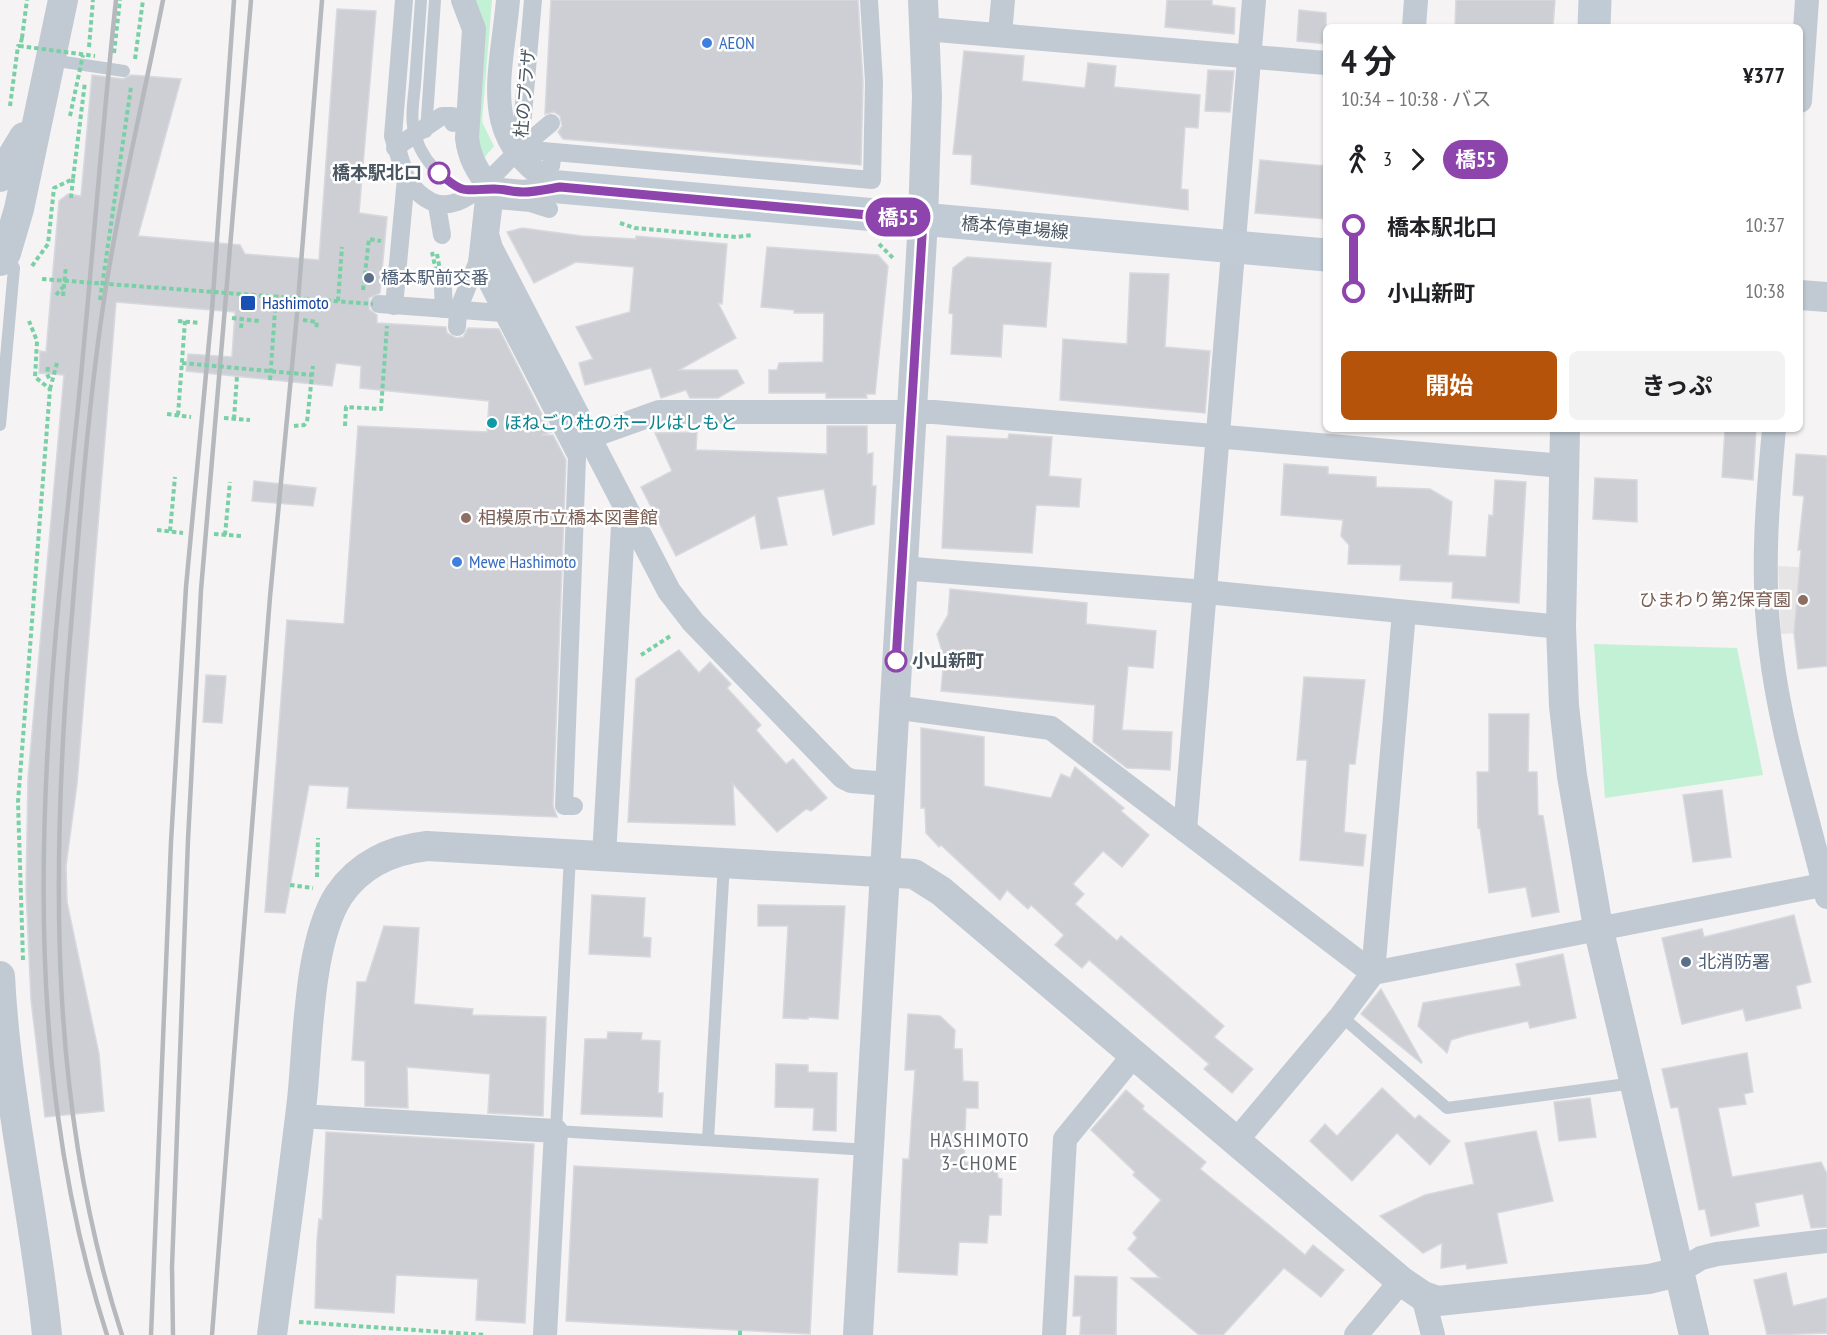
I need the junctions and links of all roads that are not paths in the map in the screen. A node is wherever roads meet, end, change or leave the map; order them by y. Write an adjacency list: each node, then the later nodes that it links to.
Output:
1 (63, 0): 20 (street)
2 (404, 0): 26 (street)
3 (421, 0): 28 (lane)
4 (435, 0): 28 (lane)
5 (463, 0): 32 (street)
6 (508, 0): 31 (street)
7 (533, 0): 27 (street, 杜のプラザ, bridge)
8 (869, 0): 31 (street, bridge)
9 (1003, 0): 17 (street)
10 (1254, 0): 18 (street)
11 (1416, 0): 15 (street)
12 (1595, 0): 16 (main road)
13 (1807, 0): 19 (street)
14 (924, 14): 17 (street); 34 (street)
15 (1414, 24)
16 (1594, 24)
17 (1000, 34): 18 (street)
18 (1251, 57): 21 (street); 36 (street)
19 (1803, 58)
20 (50, 60): 22 (lane); 23 (street)
21 (1323, 63)
22 (123, 71)
23 (42, 96): 29 (street); 37 (street)
24 (453, 123): 26 (street, bridge)
25 (551, 123): 27 (street, bridge)
26 (395, 148): 30 (street)
27 (520, 149): 31 (street, bridge); 32 (street, 杜のプラザ, bridge)
28 (424, 154): 32 (lane)
29 (0, 177)
30 (406, 178): 33 (street, bridge); 42 (street, bridge)
31 (553, 179): 32 (street); 34 (main road, 橋本停車場線)
32 (488, 189): 33 (street, 杜のプラザ, bridge); 39 (street, bridge); 49 (street)
33 (437, 205): 35 (street, bridge)
34 (923, 220): 36 (main road, 橋本停車場線); 45 (street)
35 (437, 242)
36 (1235, 247): 38 (main road, 橋本停車場線); 50 (street)
37 (2, 254): 44 (lane)
38 (1323, 255)
39 (477, 263): 42 (street, bridge); 43 (street, bridge)
40 (1803, 295): 41 (street)
41 (1827, 297)
42 (447, 303): 43 (street)
43 (502, 313): 59 (street, bridge)
44 (4, 341): 46 (lane)
45 (912, 412): 49 (street); 50 (street); 53 (street)
46 (0, 426)
47 (1565, 432): 51 (street)
48 (1774, 432): 65 (street)
49 (589, 437): 52 (street)
50 (1219, 437): 51 (street); 54 (street)
51 (1563, 466): 56 (street)
52 (624, 506): 58 (street); 62 (street)
53 (901, 568): 54 (street); 57 (street)
54 (1206, 592): 55 (street); 60 (street)
55 (1404, 612): 56 (street); 67 (street)
56 (1561, 627): 66 (street)
57 (893, 707): 58 (street); 60 (street)
58 (888, 784): 64 (street)
59 (574, 806)
60 (1185, 830): 67 (street)
61 (570, 854): 62 (street); 72 (street); 73 (lane)
62 (604, 856): 63 (street)
63 (724, 862): 64 (street); 74 (lane)
64 (884, 871): 70 (street); 76 (street)
65 (1826, 889): 66 (street)
66 (1598, 927): 67 (street); 71 (street)
67 (1373, 973): 69 (street)
68 (0, 976): 80 (street)
69 (1341, 1016): 71 (lane); 75 (street)
70 (1133, 1056): 75 (street); 84 (street)
71 (1634, 1083): 78 (street)
72 (300, 1116): 73 (street); 81 (street)
73 (556, 1131): 74 (lane); 82 (street)
74 (708, 1140): 76 (lane)
75 (1236, 1141): 79 (street)
76 (869, 1150): 83 (street)
77 (1827, 1241): 78 (street)
78 (1678, 1272): 79 (street); 87 (street)
79 (1412, 1288): 85 (street); 86 (street)
80 (47, 1335)
81 (272, 1335)
82 (545, 1335)
83 (858, 1335)
84 (1054, 1335)
85 (1356, 1335)
86 (1433, 1335)
87 (1694, 1335)

